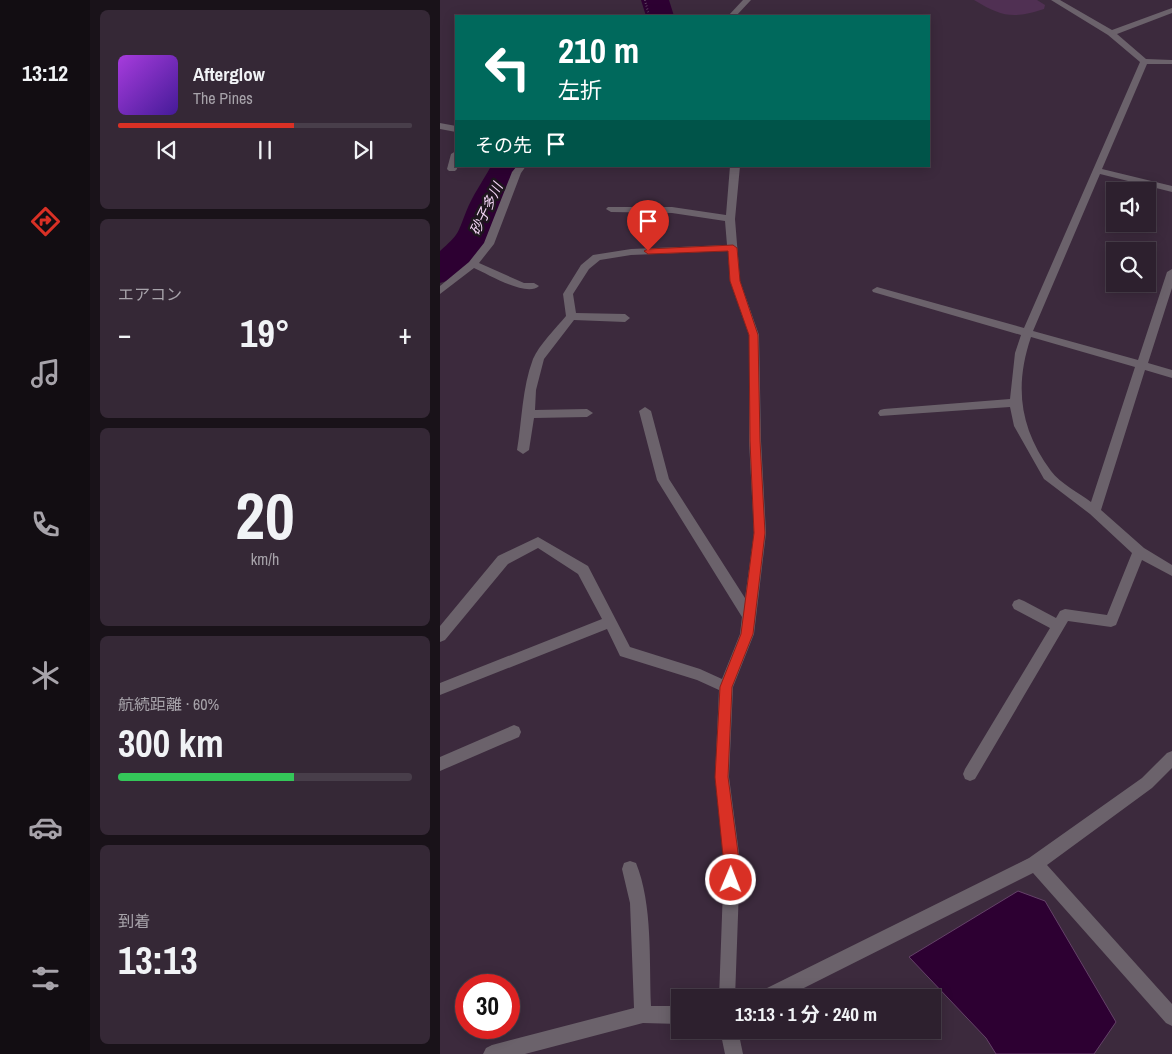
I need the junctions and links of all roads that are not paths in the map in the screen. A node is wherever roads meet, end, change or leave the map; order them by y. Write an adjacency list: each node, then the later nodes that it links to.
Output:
1 (747, 0): 4 (street)
2 (1054, 0): 5 (street)
3 (1172, 10): 5 (street)
4 (733, 15)
5 (1111, 32): 6 (street)
6 (1144, 61): 7 (street); 14 (street)
7 (1172, 62)
8 (440, 126): 9 (street)
9 (455, 129)
10 (455, 158): 13 (street)
11 (521, 167): 19 (street)
12 (735, 167): 17 (street)
13 (452, 169)
14 (1097, 171): 15 (street); 26 (street)
15 (1172, 189)
16 (611, 209): 17 (street)
17 (730, 219): 18 (street)
18 (733, 248): 24 (street); 39 (street)
19 (473, 264): 21 (street); 23 (street)
20 (1172, 272): 27 (street)
21 (534, 286)
22 (877, 290): 26 (street)
23 (440, 291)
24 (571, 316): 25 (street); 33 (street)
25 (625, 318)
26 (1027, 333): 27 (street); 29 (street)
27 (1141, 365): 28 (street); 35 (street)
28 (1172, 374)
29 (1015, 403): 32 (street); 35 (street)
30 (644, 411): 39 (street)
31 (587, 413): 33 (street)
32 (884, 413)
33 (529, 414): 34 (street)
34 (523, 450)
35 (1094, 511): 36 (street)
36 (1139, 552): 37 (street); 41 (street)
37 (1172, 572)
38 (1019, 605): 41 (street)
39 (749, 616): 43 (street)
40 (610, 622): 42 (street); 43 (street); 44 (street)
41 (1058, 626): 48 (street)
42 (440, 636)
43 (726, 687): 51 (street)
44 (440, 690)
45 (514, 732): 47 (street)
46 (1172, 758): 49 (street)
47 (440, 764)
48 (970, 774)
49 (1035, 864): 52 (street); 55 (street)
50 (630, 869): 53 (street)
51 (727, 989)
52 (783, 989)
53 (644, 1014): 54 (street); 57 (street)
54 (671, 1015)
55 (1172, 1017)
56 (732, 1039): 58 (street)
57 (495, 1053)
58 (734, 1054)

